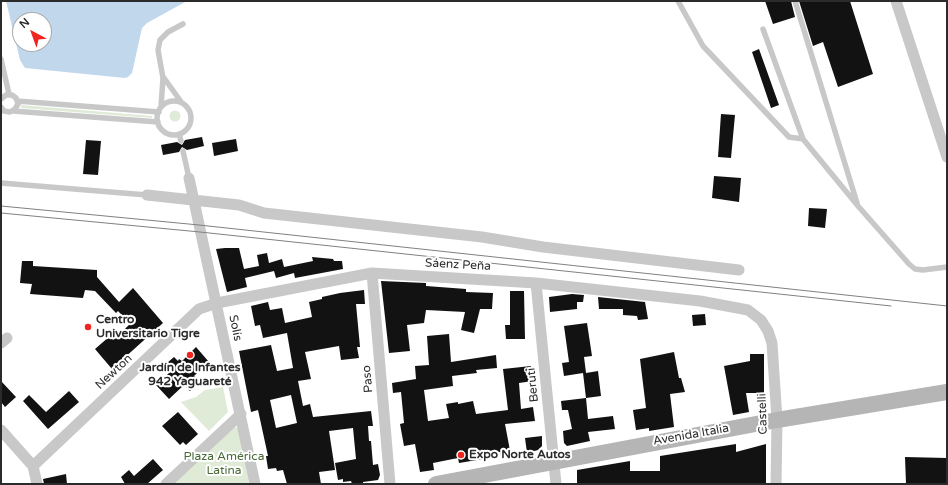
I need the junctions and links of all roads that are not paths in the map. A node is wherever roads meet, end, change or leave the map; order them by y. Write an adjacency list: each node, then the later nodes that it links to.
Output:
1 (678, 1): 17 (lane)
2 (795, 1): 25 (lane)
3 (896, 1): 20 (street)
4 (183, 24): 7 (lane)
5 (763, 29): 17 (lane)
6 (1, 59): 8 (lane)
7 (163, 78): 11 (lane); 13 (lane)
8 (9, 94): 9 (lane); 10 (lane)
9 (1, 98)
10 (17, 101): 13 (lane); 14 (lane)
11 (182, 103): 13 (lane); 16 (lane)
12 (1, 109): 14 (lane)
13 (160, 110): 15 (lane)
14 (13, 111): 15 (lane)
15 (158, 122): 16 (lane)
16 (179, 134): 18 (lane)
17 (803, 139): 25 (lane)
18 (181, 141)
19 (183, 151): 21 (lane)
20 (947, 157)
21 (189, 178): 24 (street, Solís)
22 (1, 182): 23 (lane)
23 (147, 195): 24 (street)
24 (194, 201): 27 (street); 30 (street, Solís)
25 (858, 206): 26 (lane)
26 (947, 267)
27 (739, 270)
28 (372, 273): 29 (street, Sáenz Peña); 30 (street, Sáenz Peña); 41 (street, Paso)
29 (536, 283): 31 (street, Sáenz Peña); 36 (street, Beruti)
30 (217, 303): 33 (street, Solís); 37 (street, Newton)
31 (772, 343): 34 (street, Castelli)
32 (947, 392): 34 (street, Avenida Italia)
33 (241, 414): 39 (street); 40 (street, Solís)
34 (777, 420): 36 (street, Avenida Italia); 44 (street, Castelli)
35 (1, 430): 37 (street)
36 (554, 460): 42 (street, Avenida Italia); 43 (street, Beruti)
37 (33, 466): 38 (street)
38 (37, 484)
39 (166, 484)
40 (255, 484)
41 (390, 484)
42 (436, 484)
43 (556, 484)
44 (776, 484)

